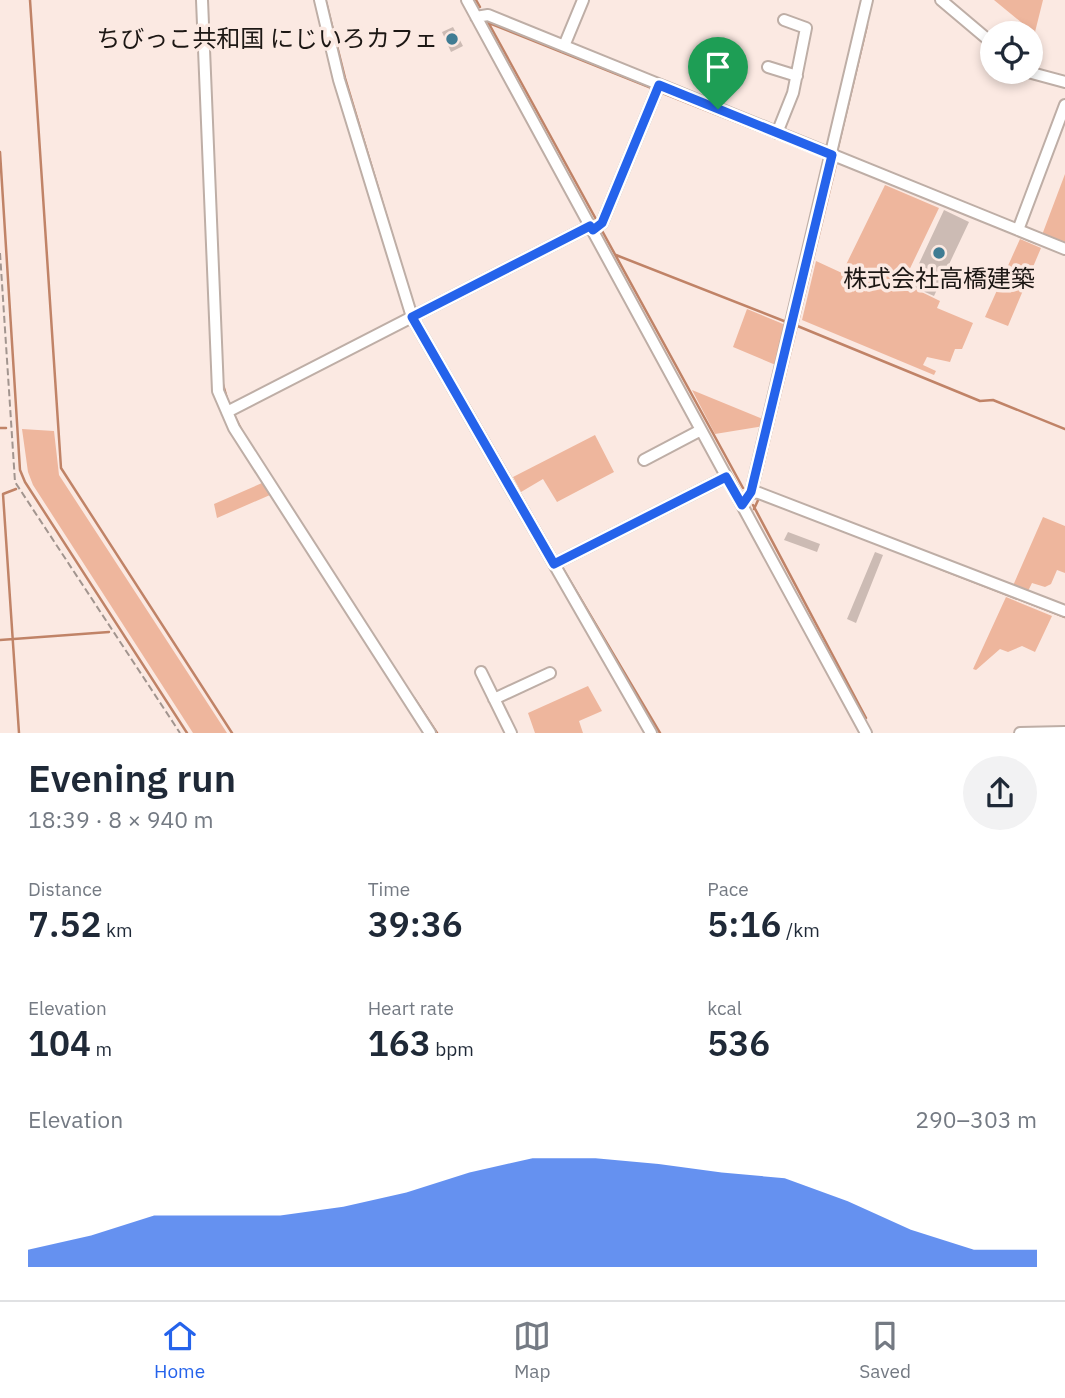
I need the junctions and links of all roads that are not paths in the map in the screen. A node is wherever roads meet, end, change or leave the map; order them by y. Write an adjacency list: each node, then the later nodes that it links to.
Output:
1 (202, 0): 23 (street)
2 (320, 0): 22 (street)
3 (467, 0): 7 (street)
4 (583, 0): 10 (street)
5 (867, 0): 18 (street)
6 (941, 0): 9 (street)
7 (476, 17): 10 (street); 19 (street)
8 (784, 20): 12 (street)
9 (980, 33)
10 (564, 46): 15 (street)
11 (768, 67): 12 (street)
12 (797, 76): 17 (street)
13 (1043, 76): 14 (street)
14 (1065, 82)
15 (659, 85): 17 (street); 19 (street)
16 (1065, 105): 20 (street)
17 (777, 133): 18 (street)
18 (832, 155): 20 (street); 27 (street)
19 (591, 228): 22 (street); 24 (street)
20 (1018, 230): 21 (street)
21 (1065, 249)
22 (412, 317): 23 (street); 29 (street)
23 (230, 411): 35 (street)
24 (701, 430): 25 (street); 26 (street)
25 (644, 460)
26 (726, 477): 28 (street); 29 (street)
27 (755, 492): 28 (street); 30 (street)
28 (742, 505): 38 (street)
29 (558, 562): 37 (street)
30 (1065, 611)
31 (481, 672): 33 (street)
32 (550, 673): 33 (street)
33 (495, 699): 36 (street)
34 (1065, 732): 39 (street)
35 (430, 733)
36 (511, 733)
37 (651, 733)
38 (866, 733)
39 (1020, 733)

